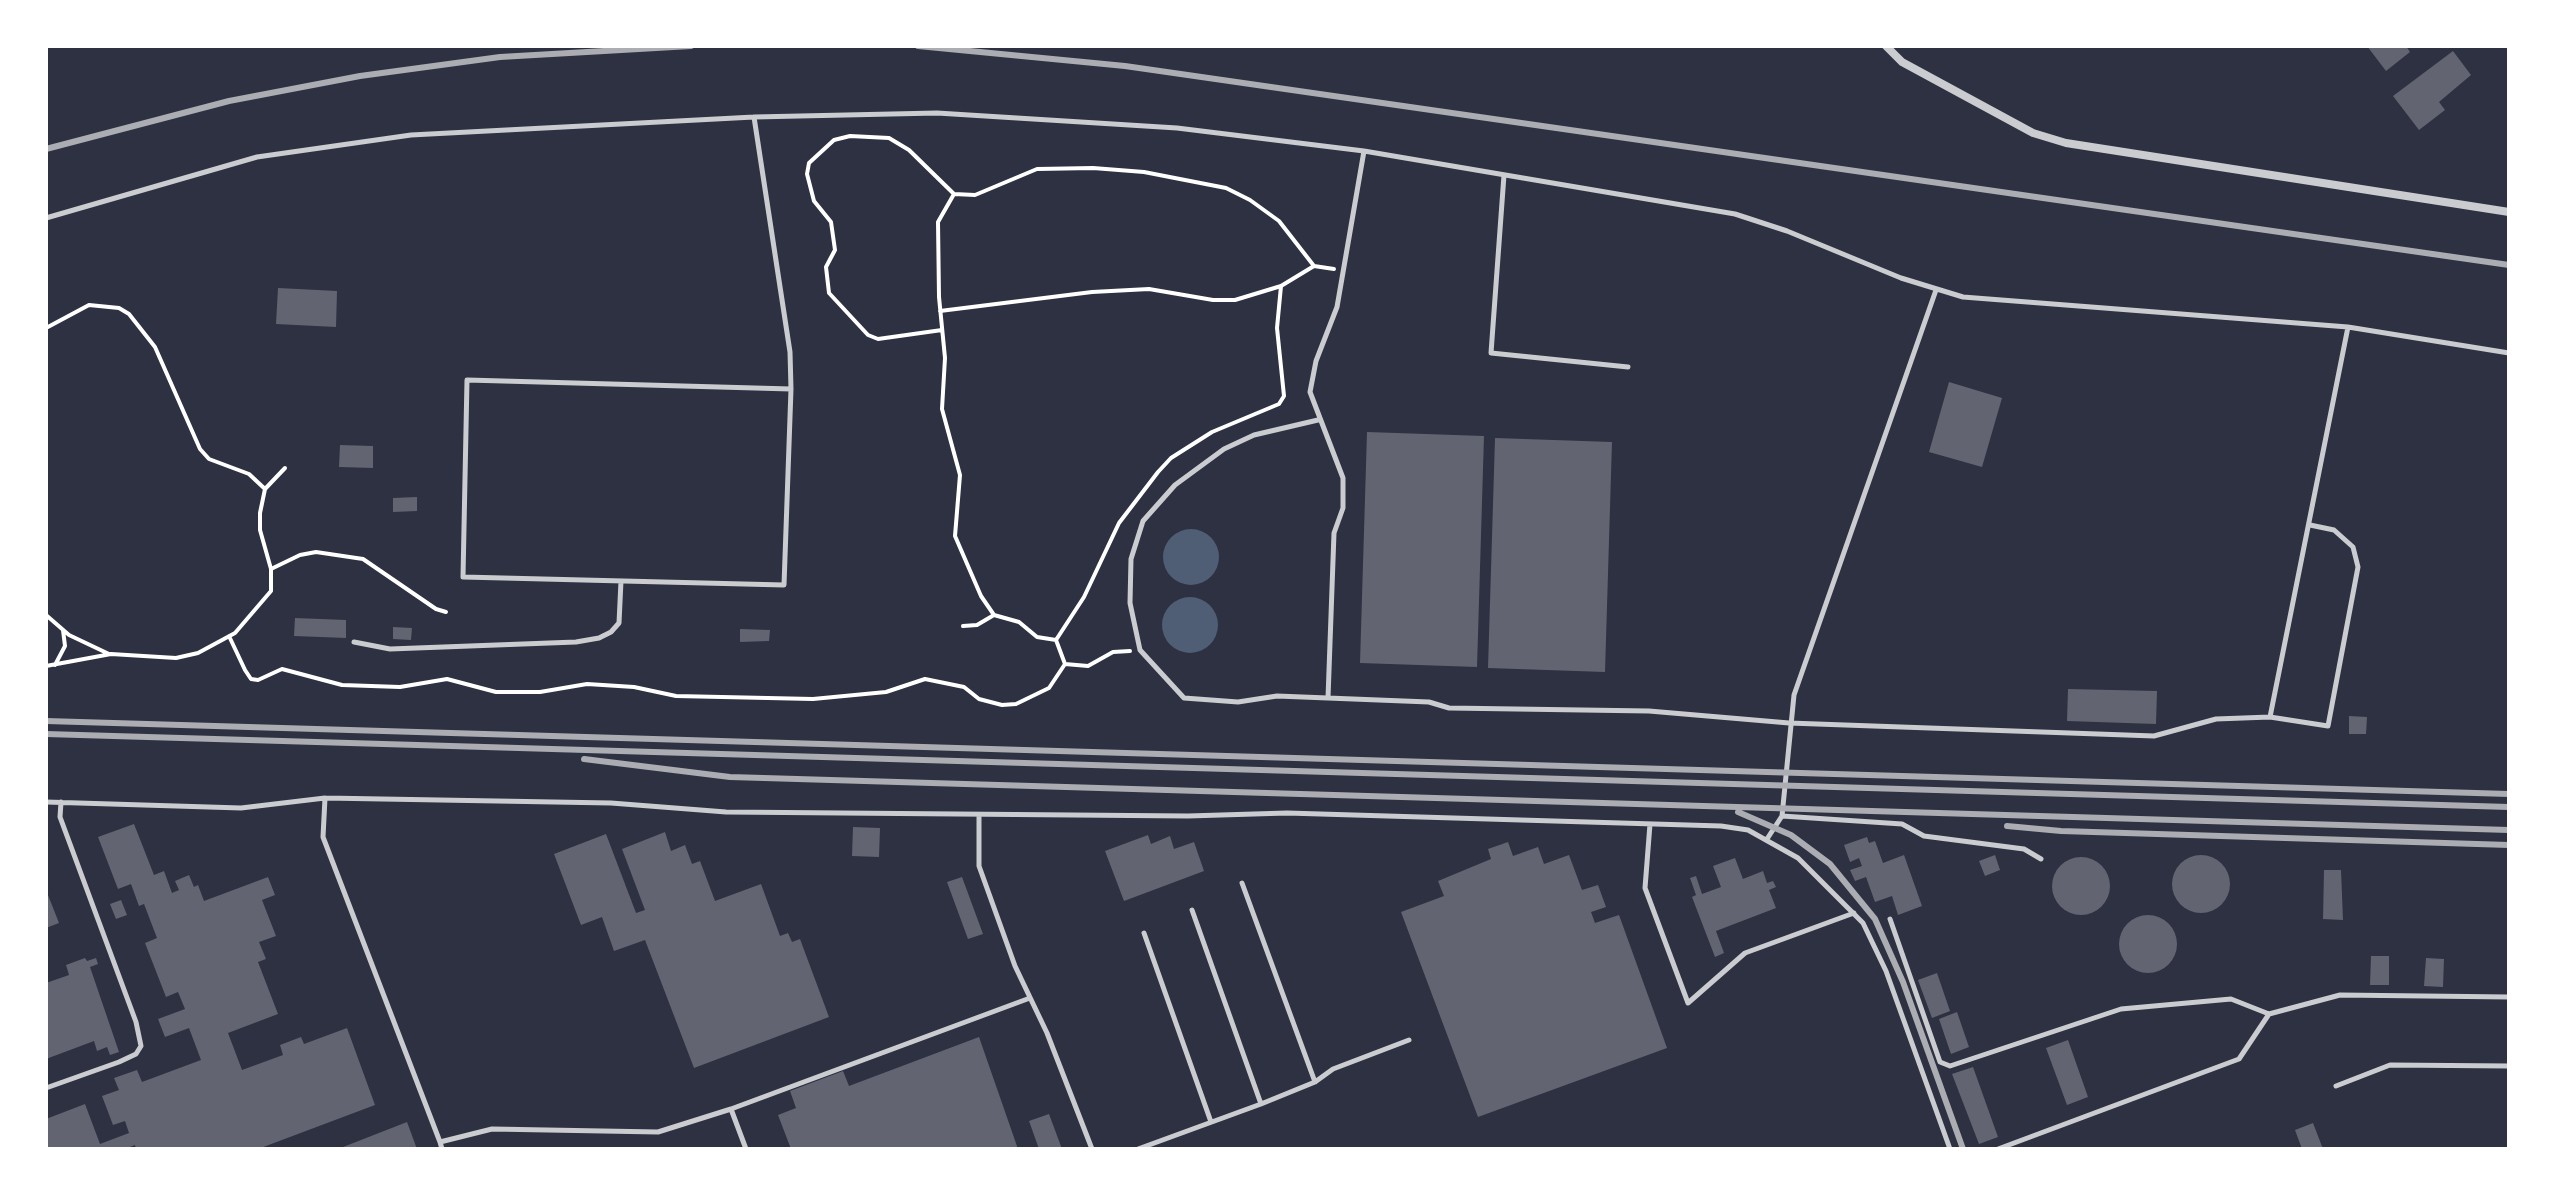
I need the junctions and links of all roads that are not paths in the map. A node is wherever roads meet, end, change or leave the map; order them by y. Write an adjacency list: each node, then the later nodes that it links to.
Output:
1 (1886, 46): 5 (street)
2 (754, 117): 3 (lane); 6 (lane); 11 (lane)
3 (1364, 151): 4 (lane); 12 (lane)
4 (1504, 175): 7 (lane); 10 (lane)
5 (2509, 212)
6 (46, 218)
7 (1936, 290): 8 (lane); 18 (lane)
8 (2348, 327): 9 (lane); 13 (lane)
9 (2509, 353)
10 (1628, 367)
11 (791, 389): 14 (lane); 14 (lane)
12 (1318, 420): 16 (lane); 16 (lane)
13 (2310, 525): 17 (lane); 17 (lane)
14 (621, 581): 15 (lane)
15 (354, 642)
16 (1328, 698): 18 (lane)
17 (2270, 717): 18 (lane)
18 (1789, 723): 23 (lane)
19 (325, 798): 21 (lane); 22 (lane); 43 (lane)
20 (46, 802): 21 (lane)
21 (61, 802): 39 (lane)
22 (979, 815): 24 (lane); 33 (lane)
23 (1782, 816): 25 (lane); 26 (lane)
24 (1650, 824): 25 (lane); 29 (lane)
25 (1767, 839): 29 (lane)
26 (2041, 859)
27 (1242, 883): 37 (lane)
28 (1192, 910): 40 (lane)
29 (1854, 913): 47 (lane)
30 (1890, 919): 34 (lane)
31 (1144, 933): 42 (lane)
32 (2509, 997): 34 (lane)
33 (1030, 998): 41 (lane); 45 (lane)
34 (2269, 1014): 48 (lane)
35 (1409, 1040): 37 (lane)
36 (2509, 1066): 38 (lane)
37 (1315, 1082): 40 (lane)
38 (2336, 1086)
39 (46, 1088)
40 (1261, 1104): 42 (lane)
41 (731, 1109): 43 (lane); 44 (lane)
42 (1211, 1122): 46 (lane)
43 (441, 1146)
44 (746, 1149)
45 (1092, 1149)
46 (1138, 1149)
47 (1950, 1149)
48 (1998, 1149)

